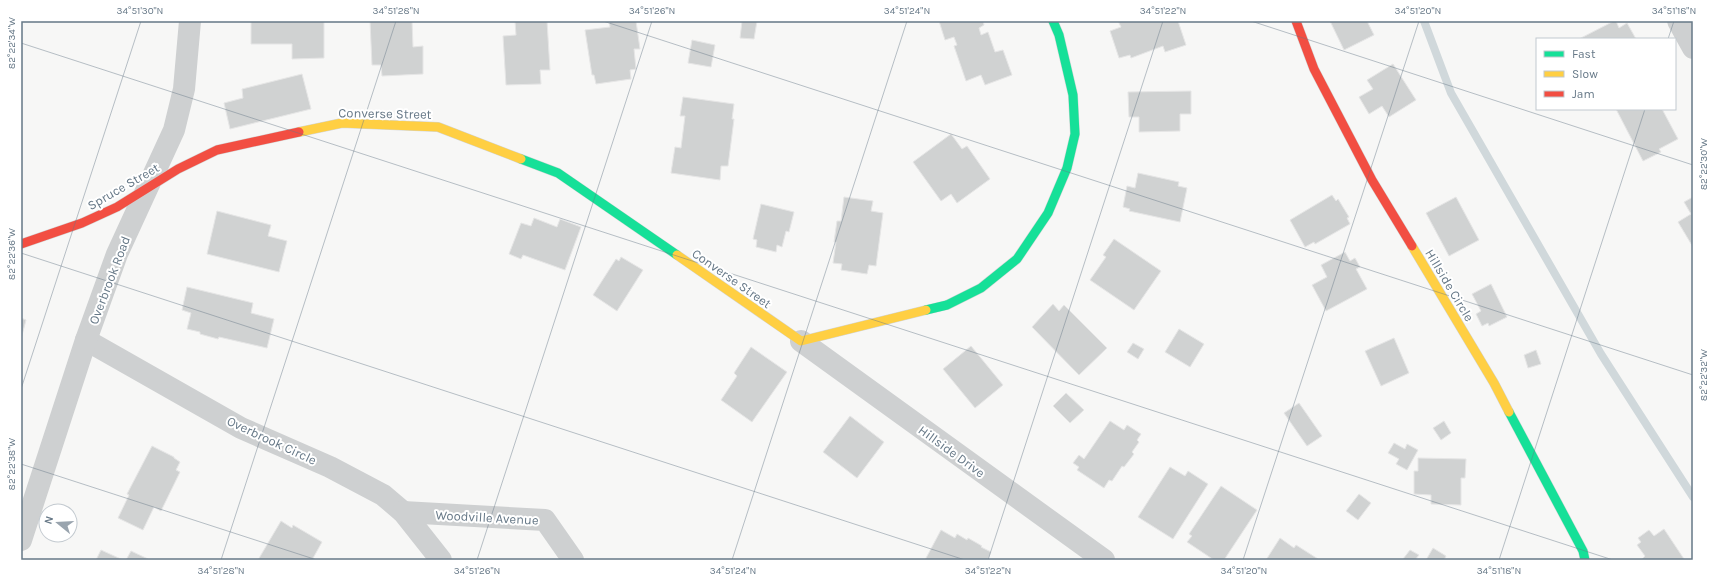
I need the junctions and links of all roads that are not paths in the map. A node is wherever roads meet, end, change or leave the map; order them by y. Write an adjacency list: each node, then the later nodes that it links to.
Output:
1 (190, 21): 7 (street, Overbrook Road)
2 (1053, 21): 10 (street)
3 (1296, 21): 16 (street, Hillside Circle)
4 (1678, 21): 5 (street)
5 (1693, 48)
6 (192, 162): 7 (street, Spruce Street); 10 (street, Converse Street)
7 (147, 188): 8 (street, Spruce Street); 9 (street, Overbrook Road)
8 (21, 244)
9 (86, 340): 11 (street, Overbrook Circle); 12 (street, Overbrook Road)
10 (801, 341): 15 (street, Hillside Drive)
11 (403, 512): 13 (street, Overbrook Circle); 14 (street, Woodville Avenue)
12 (21, 540)
13 (441, 560)
14 (573, 560)
15 (1104, 560)
16 (1585, 560)

